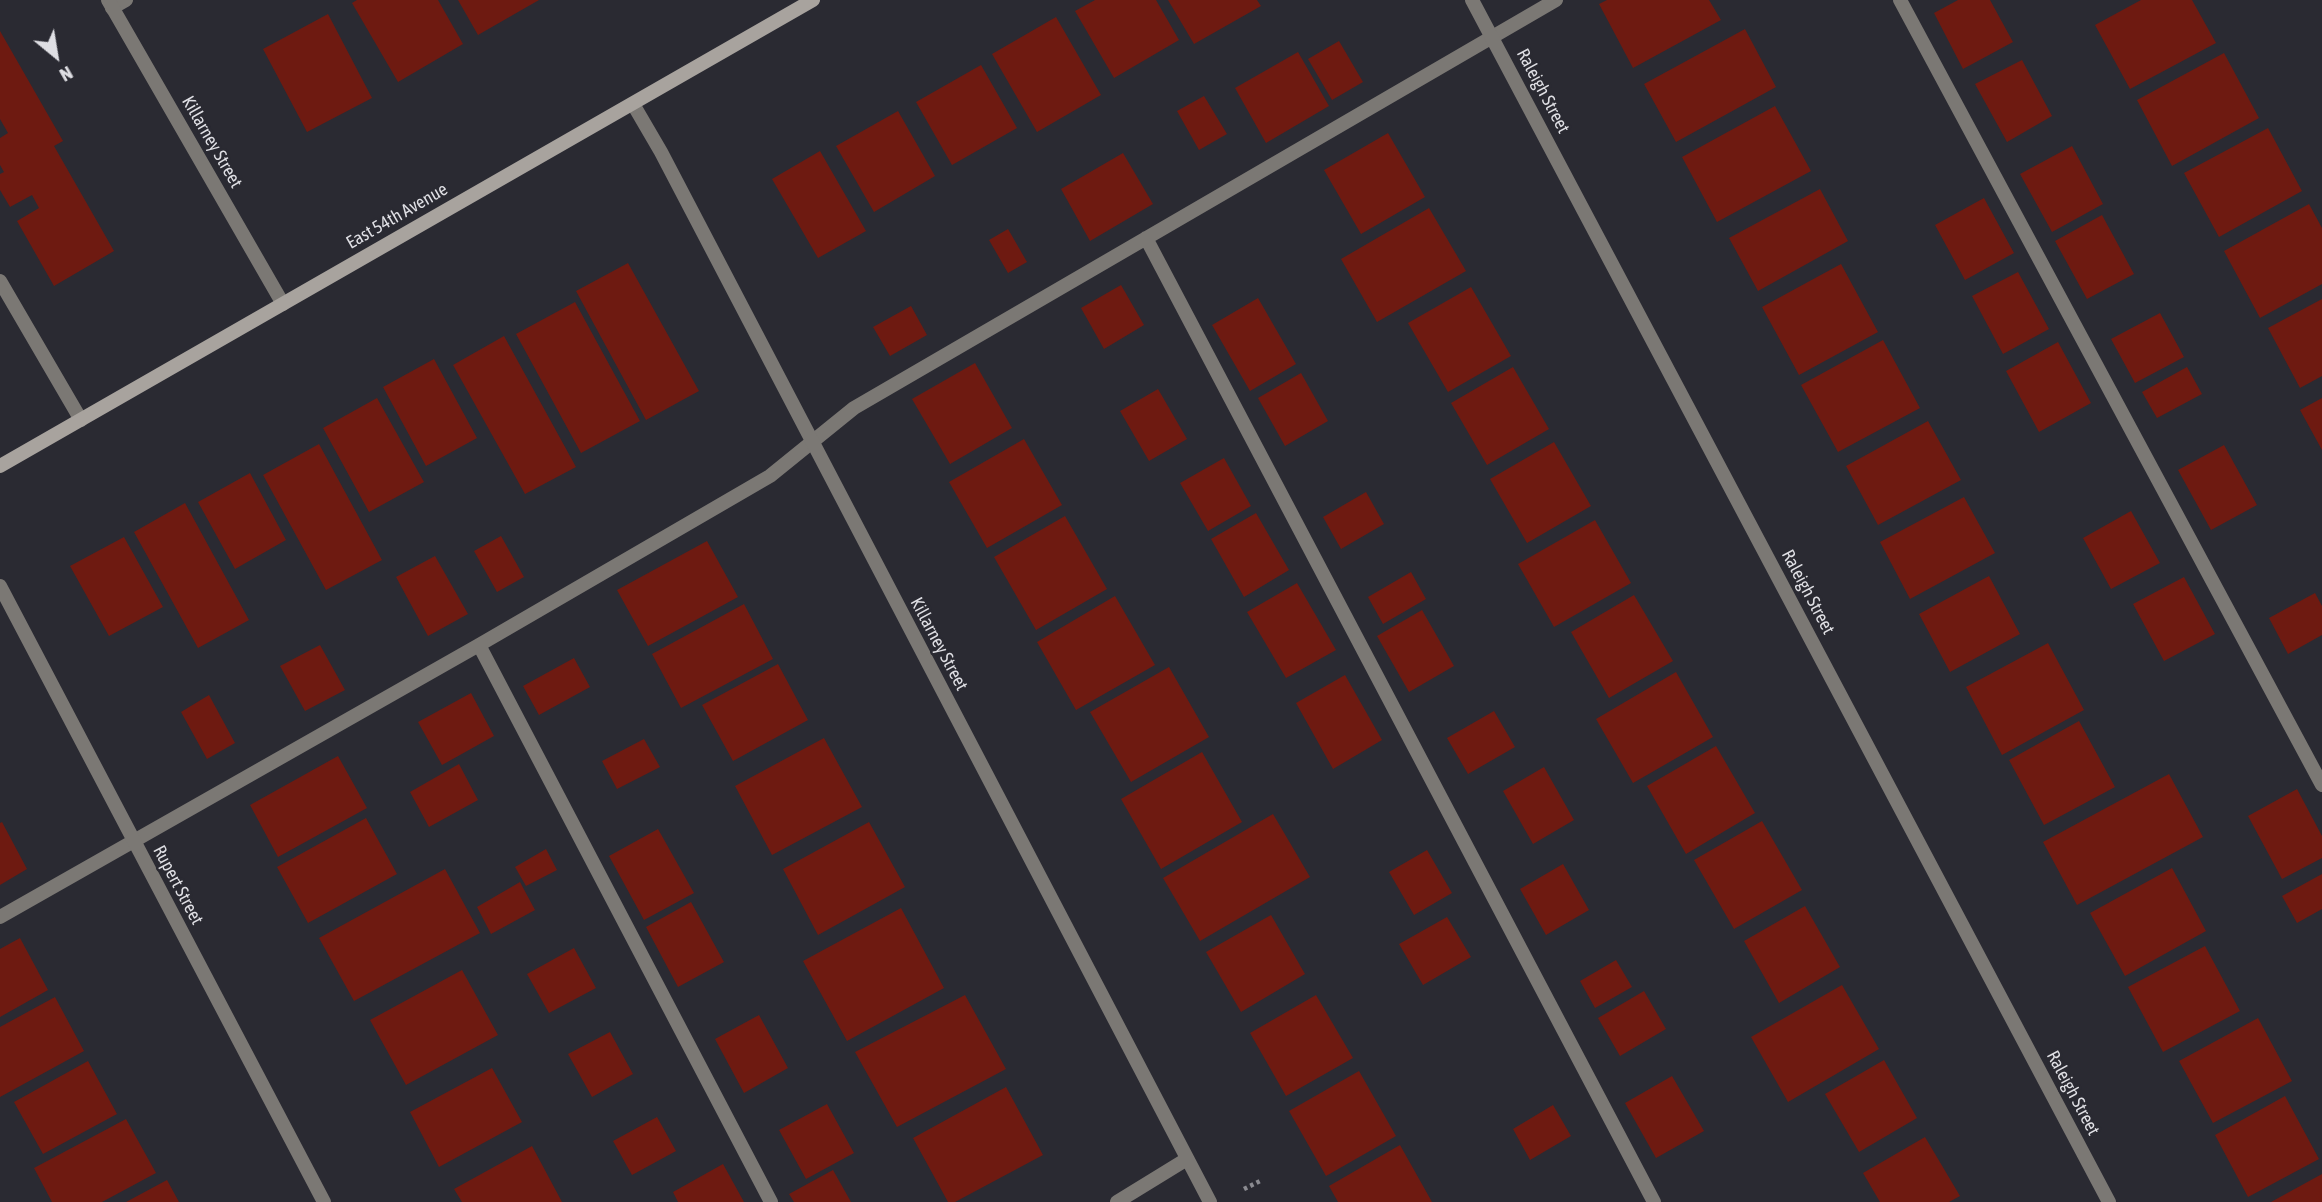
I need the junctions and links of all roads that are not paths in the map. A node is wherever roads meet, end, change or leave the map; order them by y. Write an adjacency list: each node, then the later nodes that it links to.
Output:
1 (126, 0): 6 (street)
2 (813, 0): 8 (street, East 54th Avenue)
3 (1472, 0): 7 (street, Raleigh Street)
4 (1556, 0): 7 (street)
5 (1900, 0): 17 (street)
6 (110, 4): 11 (street, Killarney Street)
7 (1492, 36): 9 (street); 26 (street, Raleigh Street)
8 (634, 104): 11 (street, East 54th Avenue); 13 (street, Killarney Street)
9 (1146, 238): 13 (street); 25 (street)
10 (0, 281): 12 (street)
11 (283, 304): 12 (street, East 54th Avenue)
12 (81, 420): 14 (street, East 54th Avenue)
13 (811, 441): 16 (street); 20 (street, Killarney Street)
14 (0, 466)
15 (0, 586): 18 (street, Rupert Street)
16 (479, 645): 18 (street); 22 (street)
17 (2322, 785)
18 (132, 841): 19 (street); 21 (street, Rupert Street)
19 (0, 917)
20 (1187, 1158): 23 (street); 24 (street, Killarney Street)
21 (324, 1202)
22 (771, 1202)
23 (1117, 1202)
24 (1210, 1202)
25 (1654, 1202)
26 (2109, 1202)

